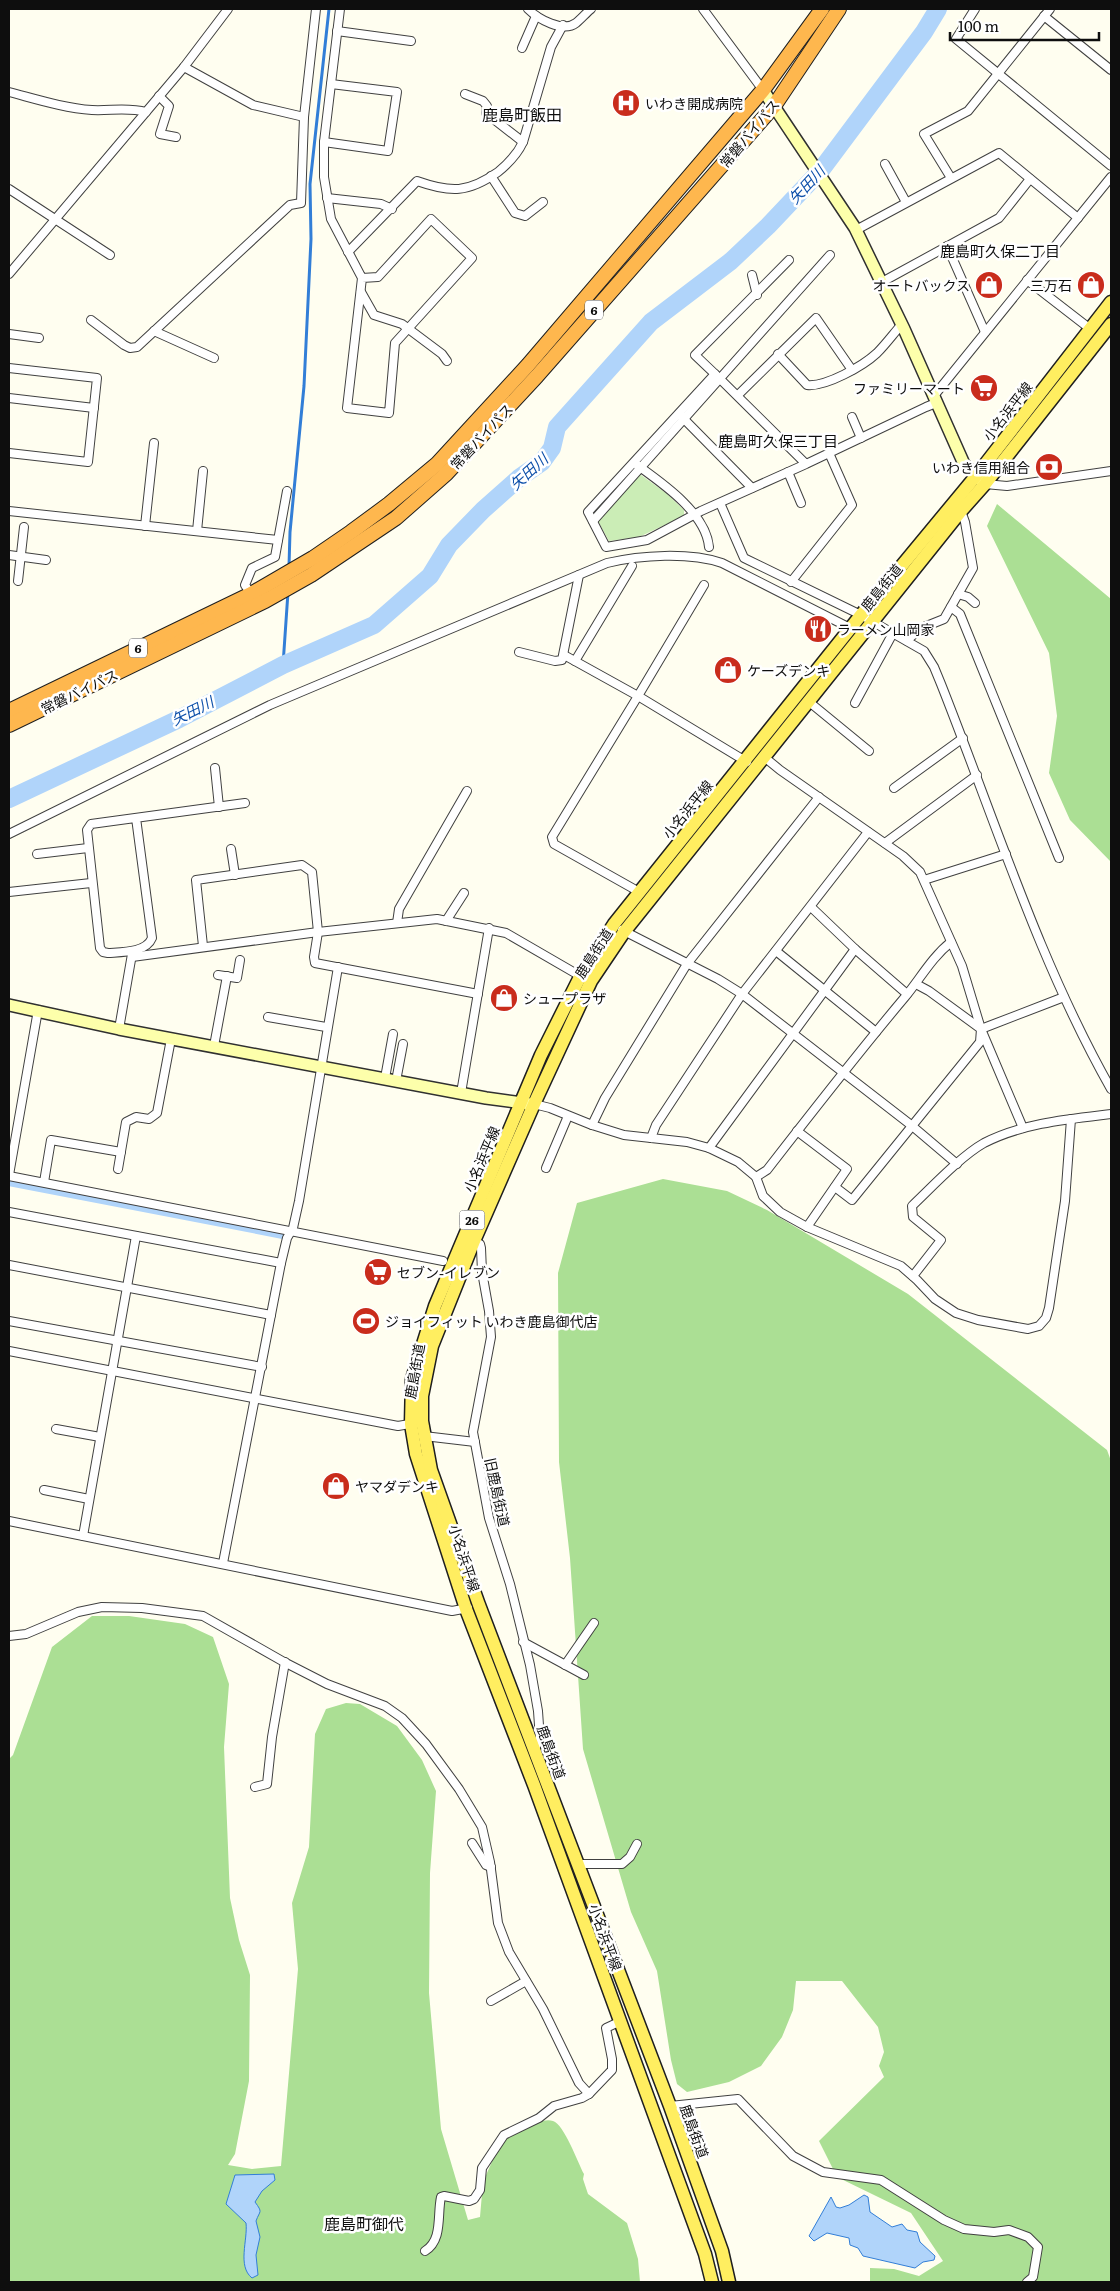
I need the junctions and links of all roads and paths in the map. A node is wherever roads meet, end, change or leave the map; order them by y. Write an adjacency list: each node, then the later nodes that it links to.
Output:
1 (228, 9): 17 (street)
2 (316, 9): 27 (street)
3 (340, 9): 14 (street)
4 (528, 9): 11 (street)
5 (590, 9): 13 (street)
6 (704, 9): 21 (street)
7 (822, 9): 21 (highway, 常磐バイパス / 6)
8 (839, 9): 25 (highway, 常磐バイパス / 6)
9 (975, 9): 19 (street)
10 (1050, 9): 12 (street)
11 (536, 16): 13 (street); 16 (street)
12 (1044, 16): 18 (street); 19 (street)
13 (563, 25): 30 (street)
14 (337, 31): 15 (street); 20 (street)
15 (411, 40)
16 (522, 48)
17 (184, 66): 24 (street); 27 (street)
18 (1111, 70)
19 (998, 73): 32 (street); 35 (street)
20 (331, 84): 29 (street); 29 (street)
21 (763, 90): 25 (street); 111 (highway, 常磐バイパス / 6)
22 (9, 92): 26 (street)
23 (465, 94): 30 (street)
24 (159, 96): 26 (street); 28 (street)
25 (774, 106): 44 (street); 127 (highway, 常磐バイパス / 6)
26 (146, 112): 43 (street)
27 (304, 117): 63 (street)
28 (176, 137)
29 (324, 142): 38 (street)
30 (523, 142): 33 (street)
31 (885, 164): 40 (street)
32 (1111, 166)
33 (491, 176): 39 (street); 41 (street)
34 (1111, 177): 42 (street)
35 (951, 178): 36 (street); 40 (street)
36 (1030, 179): 42 (street); 45 (street)
37 (9, 189): 43 (street)
38 (327, 198): 41 (street); 46 (street)
39 (543, 202)
40 (906, 202): 44 (street)
41 (392, 209): 46 (street)
42 (1078, 218): 53 (street)
43 (54, 220): 47 (street); 50 (street)
44 (856, 230): 54 (street)
45 (948, 246): 54 (street); 64 (street)
46 (348, 252): 52 (street)
47 (110, 255)
48 (830, 255): 72 (street)
49 (790, 260): 56 (street)
50 (9, 274)
51 (752, 275): 56 (street)
52 (362, 278): 55 (street); 62 (street)
53 (1028, 280): 61 (street); 64 (street)
54 (882, 282): 59 (street)
55 (361, 292): 62 (street); 62 (street)
56 (757, 295): 72 (street)
57 (1111, 302): 61 (main road, 小名浜平線 / 26)
58 (91, 320): 63 (street)
59 (902, 324): 71 (street); 75 (street)
60 (1111, 324): 89 (main road, 鹿島街道 / 26)
61 (1089, 328): 89 (main road, 小名浜平線 / 26)
62 (408, 329): 69 (street)
63 (154, 331): 68 (street)
64 (985, 332): 75 (street)
65 (9, 334): 66 (street)
66 (39, 338)
67 (778, 354): 71 (street); 71 (street); 73 (street)
68 (214, 358)
69 (447, 361)
70 (9, 368): 76 (street)
71 (852, 370)
72 (718, 376): 73 (street); 77 (street)
73 (738, 394): 84 (street)
74 (9, 398): 76 (street)
75 (934, 400): 79 (street); 89 (street)
76 (94, 408): 81 (street)
77 (681, 417): 83 (street); 85 (street); 90 (street)
78 (852, 417): 79 (street)
79 (861, 438): 82 (street)
80 (154, 443): 98 (street)
81 (9, 453)
82 (829, 453): 84 (street); 109 (street)
83 (633, 462): 85 (street); 97 (street)
84 (806, 464): 88 (street)
85 (640, 468): 96 (street); 97 (street)
86 (203, 471): 100 (street)
87 (1111, 471): 89 (street)
88 (788, 472): 90 (street); 93 (street)
89 (980, 480): 95 (main road, 鹿島街道 / 26); 115 (main road, 小名浜平線 / 26)
90 (752, 488): 92 (street)
91 (287, 490): 101 (street)
92 (720, 503): 96 (street); 109 (street)
93 (801, 503)
94 (9, 511): 98 (street)
95 (961, 511): 112 (street); 116 (main road, 鹿島街道 / 26)
96 (695, 515): 97 (street); 102 (street)
97 (592, 521)
98 (145, 526): 100 (street)
99 (24, 527): 104 (street)
100 (196, 531): 101 (street)
101 (278, 540): 111 (street)
102 (709, 547)
103 (9, 555): 104 (street)
104 (20, 556): 105 (street); 108 (street)
105 (46, 560)
106 (632, 566): 122 (street)
107 (579, 575): 117 (street); 121 (street); 141 (street)
108 (18, 581)
109 (791, 582): 115 (street)
110 (704, 586): 123 (street)
111 (251, 594): 126 (highway, 常磐バイパス / 6)
112 (958, 594): 113 (street); 114 (street)
113 (975, 603)
114 (951, 607): 119 (street); 147 (street)
115 (861, 615): 116 (street); 117 (main road, 小名浜平線 / 26)
116 (872, 622): 118 (street); 124 (main road, 鹿島街道 / 26)
117 (850, 628): 131 (main road, 小名浜平線 / 26)
118 (893, 633): 119 (street); 125 (street)
119 (907, 641): 128 (street)
120 (519, 652): 121 (street)
121 (564, 655): 122 (street)
122 (575, 661): 123 (street)
123 (638, 696): 131 (street); 151 (street)
124 (808, 700): 129 (street); 130 (main road, 鹿島街道 / 26)
125 (855, 703)
126 (9, 711)
127 (9, 725)
128 (963, 738): 133 (street); 134 (street)
129 (869, 751)
130 (763, 756): 131 (main road, 鹿島街道 / 26); 136 (street)
131 (750, 764): 158 (main road, 小名浜平線 / 26)
132 (215, 768): 138 (street)
133 (977, 775): 142 (street); 146 (street)
134 (894, 788)
135 (467, 791): 156 (street)
136 (819, 797): 140 (street); 166 (street)
137 (245, 803): 138 (street)
138 (219, 807): 139 (street)
139 (136, 818): 143 (street); 164 (street)
140 (868, 832): 142 (street); 154 (street)
141 (9, 834)
142 (885, 843): 149 (street)
143 (88, 848): 145 (street); 150 (street)
144 (231, 849): 148 (street)
145 (37, 854)
146 (1006, 854): 149 (street); 176 (street)
147 (1059, 858)
148 (235, 875): 159 (street); 161 (street)
149 (924, 880): 160 (street)
150 (91, 883): 152 (street); 164 (street)
151 (634, 889)
152 (9, 892)
153 (464, 894): 155 (street)
154 (811, 907): 162 (street); 163 (street)
155 (446, 921): 156 (street); 157 (street)
156 (397, 923): 159 (street)
157 (489, 928): 170 (street); 173 (street)
158 (619, 928): 166 (street); 170 (main road, 小名浜平線 / 26)
159 (318, 932): 161 (street); 167 (street)
160 (951, 942): 171 (street); 182 (street)
161 (203, 946): 164 (street)
162 (855, 949): 172 (street); 175 (street)
163 (776, 951): 172 (street); 174 (street)
164 (132, 954): 181 (street)
165 (240, 960): 169 (street)
166 (687, 964): 174 (street); 198 (street)
167 (338, 967): 173 (street); 180 (street)
168 (218, 975): 169 (street)
169 (227, 976): 188 (street)
170 (586, 979): 194 (main road, 小名浜平線 / 26)
171 (916, 984): 175 (street); 182 (street)
172 (824, 990): 183 (street); 184 (street)
173 (478, 994): 193 (street)
174 (742, 994): 184 (street); 202 (street)
175 (907, 994): 183 (street)
176 (1064, 997): 182 (street); 192 (street)
177 (9, 1005): 178 (street)
178 (38, 1010): 181 (street); 208 (street)
179 (268, 1018): 180 (street)
180 (326, 1027): 189 (street)
181 (119, 1029): 186 (street)
182 (981, 1029): 199 (street); 200 (street)
183 (876, 1032): 190 (street)
184 (792, 1033): 190 (street); 203 (street)
185 (393, 1034): 191 (street)
186 (171, 1039): 188 (street); 204 (street)
187 (403, 1044): 191 (street)
188 (214, 1046): 189 (street)
189 (321, 1066): 191 (street); 214 (street)
190 (843, 1071): 199 (street); 201 (street)
191 (391, 1080): 193 (street)
192 (1111, 1089)
193 (461, 1093): 194 (street)
194 (528, 1104): 196 (street); 216 (main road, 鹿島街道 / 26); 229 (main road, 小名浜平線 / 26)
195 (1111, 1114): 197 (street)
196 (568, 1116): 198 (street); 206 (street)
197 (1071, 1120): 200 (street); 220 (street)
198 (592, 1125): 202 (street)
199 (911, 1125): 205 (street); 211 (street)
200 (1023, 1128): 205 (street)
201 (797, 1130): 209 (street); 211 (street)
202 (651, 1138): 203 (street)
203 (709, 1148): 209 (street)
204 (121, 1152): 207 (street); 210 (street)
205 (957, 1164): 220 (street)
206 (546, 1168)
207 (118, 1169)
208 (9, 1176): 210 (street)
209 (756, 1177): 213 (street)
210 (44, 1182): 214 (street)
211 (835, 1187): 213 (street)
212 (9, 1212): 215 (street)
213 (807, 1227): 220 (street)
214 (291, 1231): 217 (street); 218 (street)
215 (136, 1236): 218 (street); 221 (street)
216 (474, 1240): 229 (main road, 鹿島街道 / 26); 233 (street, 旧鹿島街道)
217 (443, 1261)
218 (281, 1263): 222 (street)
219 (9, 1265): 221 (street)
220 (913, 1276)
221 (127, 1287): 222 (street); 224 (street)
222 (271, 1315): 226 (street)
223 (9, 1321): 224 (street)
224 (118, 1340): 226 (street); 227 (street)
225 (9, 1352): 227 (street)
226 (262, 1367): 228 (street)
227 (112, 1372): 228 (street); 232 (street)
228 (255, 1398): 229 (street); 238 (street)
229 (416, 1422): 231 (main road, 鹿島街道 / 26); 240 (main road, 小名浜平線 / 26)
230 (56, 1429): 232 (street)
231 (424, 1436): 233 (street); 239 (main road, 鹿島街道 / 26)
232 (100, 1438): 235 (street)
233 (475, 1442): 243 (street, 旧鹿島街道)
234 (44, 1490): 235 (street)
235 (89, 1499): 237 (street)
236 (9, 1521): 237 (street)
237 (83, 1536): 238 (street)
238 (223, 1563): 240 (street)
239 (479, 1605): 240 (street); 247 (main road, 鹿島街道 / 26)
240 (466, 1609): 255 (main road, 小名浜平線 / 26)
241 (594, 1623): 245 (street)
242 (9, 1636): 244 (street)
243 (523, 1642): 245 (street); 247 (street, 旧鹿島街道)
244 (285, 1662): 248 (street); 252 (street)
245 (565, 1665): 246 (street)
246 (584, 1675)
247 (535, 1748): 251 (main road, 鹿島街道 / 26)
248 (255, 1787)
249 (472, 1843): 252 (street)
250 (638, 1844): 251 (street)
251 (578, 1864): 257 (main road, 鹿島街道 / 26)
252 (491, 1867): 253 (street)
253 (526, 1981): 254 (street); 256 (street)
254 (491, 2001)
255 (621, 2021): 256 (street); 259 (main road, 小名浜平線 / 26)
256 (589, 2094): 258 (street)
257 (670, 2106): 260 (main road, 鹿島街道 / 26); 261 (street)
258 (425, 2251)
259 (712, 2282)
260 (729, 2282)
261 (1027, 2282)

